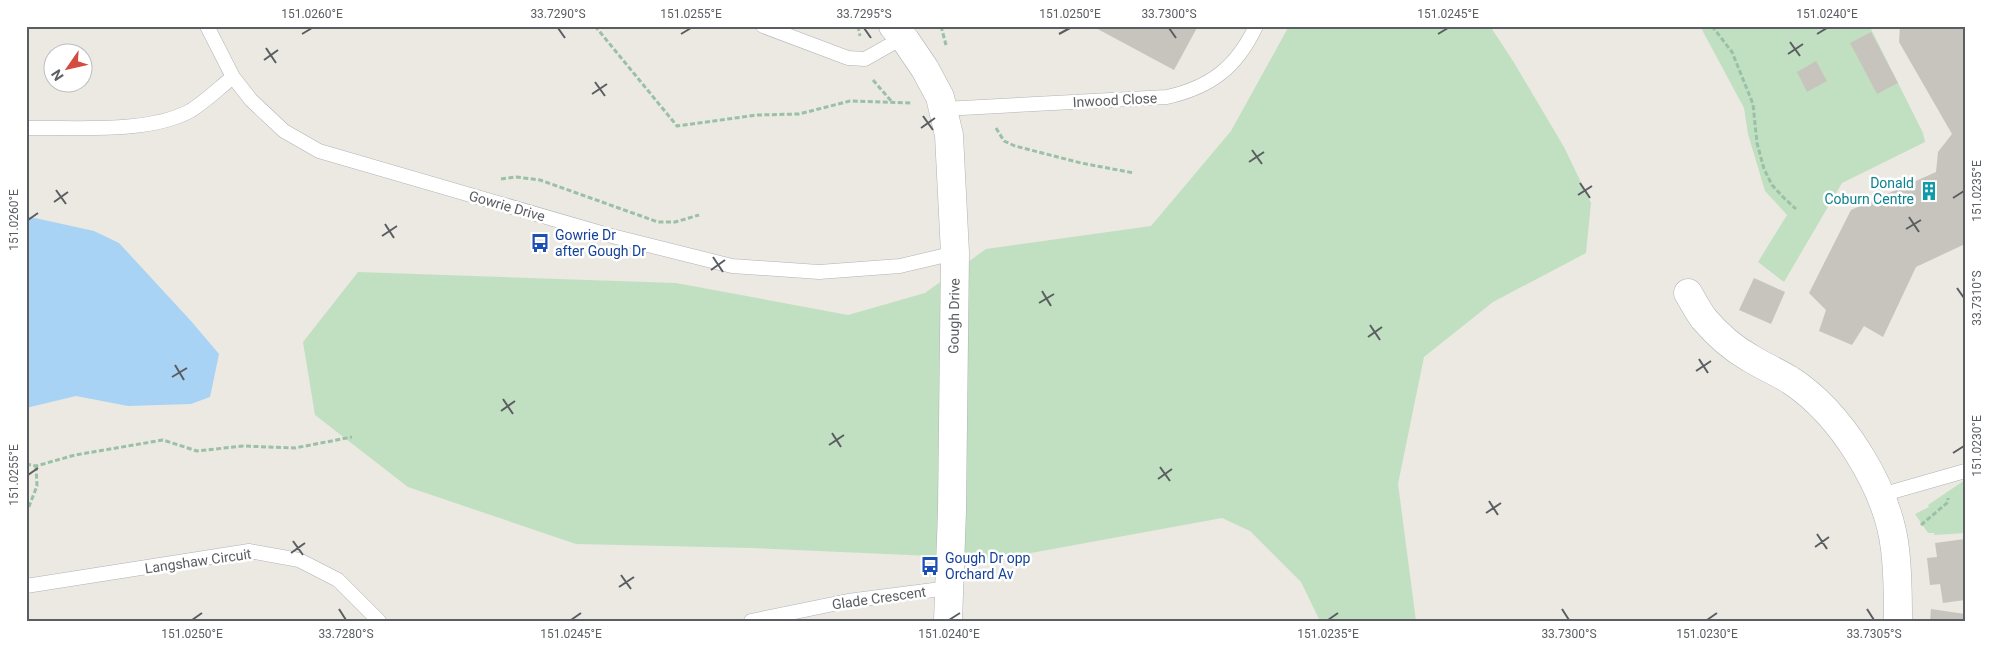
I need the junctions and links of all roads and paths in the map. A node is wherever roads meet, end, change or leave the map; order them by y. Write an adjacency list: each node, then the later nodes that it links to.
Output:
1 (207, 26): 9 (lane, Gowrie Drive)
2 (596, 26): 11 (path)
3 (763, 26): 7 (lane)
4 (941, 26): 8 (path)
5 (1256, 26): 10 (lane, Inwood Close)
6 (1712, 26): 15 (path)
7 (898, 32): 11 (street, Gough Drive)
8 (948, 51)
9 (233, 78): 12 (lane); 17 (lane, Gowrie Drive)
10 (985, 107): 11 (lane, Inwood Close); 13 (path)
11 (943, 109): 17 (street, Gough Drive)
12 (26, 128)
13 (1134, 173)
14 (494, 180): 16 (path)
15 (1796, 209)
16 (699, 215)
17 (955, 253): 26 (street, Gough Drive)
18 (1688, 293): 23 (street)
19 (352, 437): 21 (path)
20 (26, 464): 21 (path)
21 (36, 466): 24 (path)
22 (1965, 471): 23 (lane)
23 (1881, 494): 30 (street)
24 (26, 514)
25 (26, 586): 27 (lane, Langshaw Circuit)
26 (949, 588): 28 (lane, Glade Crescent); 29 (street, Gough Drive)
27 (379, 621)
28 (751, 621)
29 (948, 621)
30 (1898, 621)

